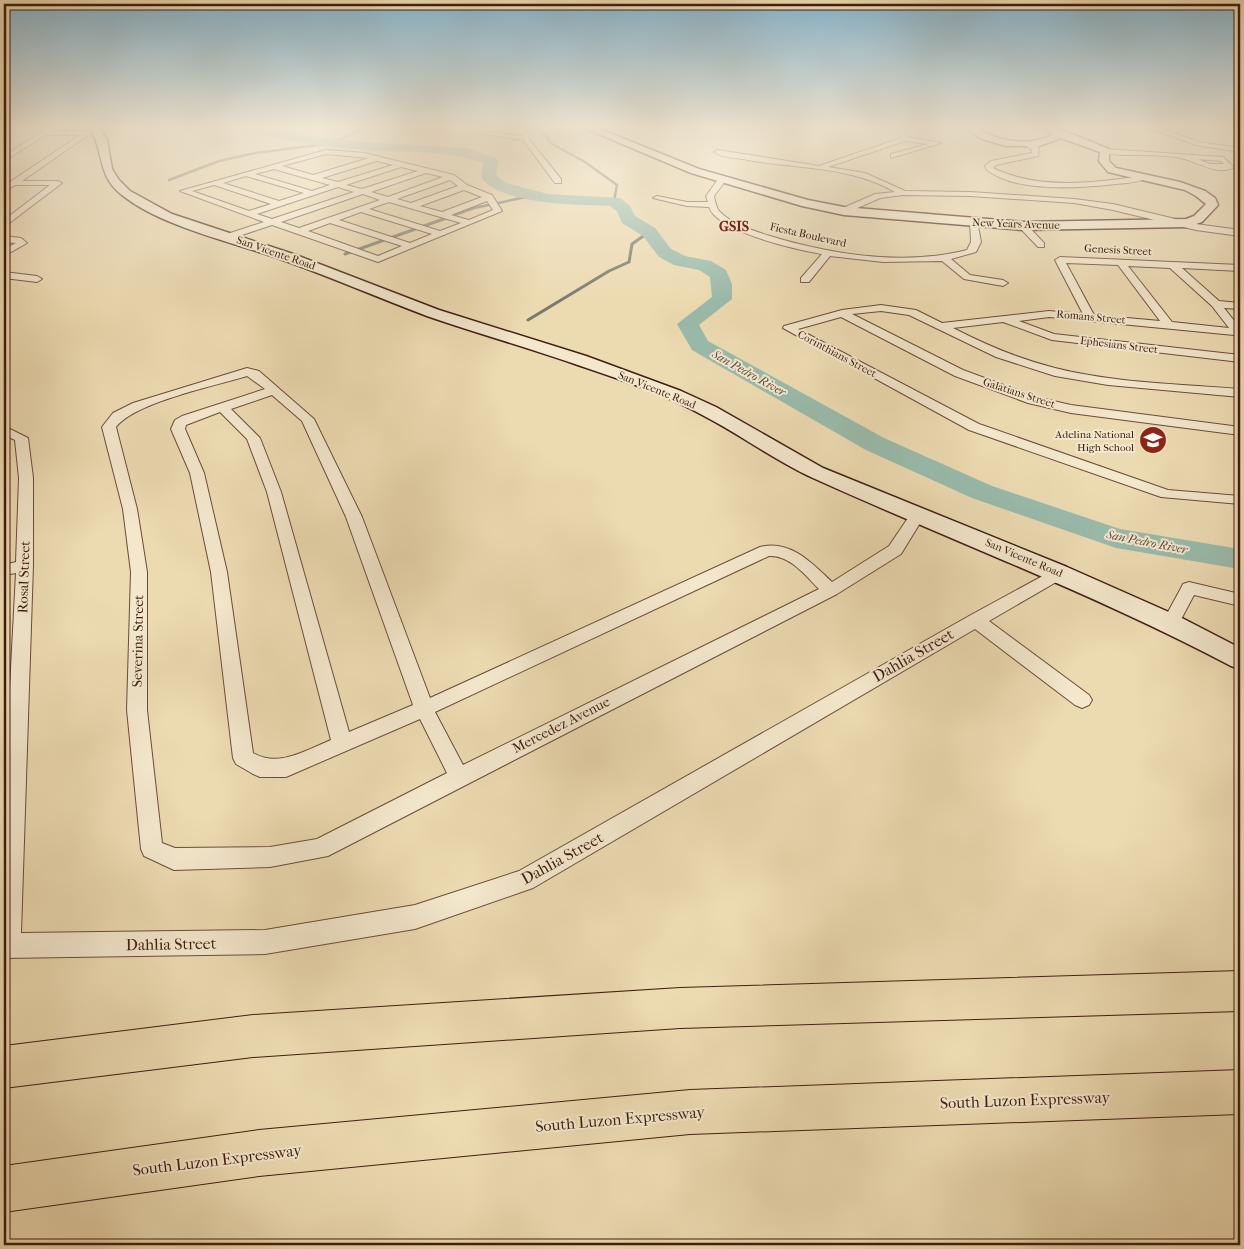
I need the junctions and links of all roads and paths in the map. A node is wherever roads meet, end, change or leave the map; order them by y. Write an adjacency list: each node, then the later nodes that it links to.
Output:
1 (55, 185): 34 (street)
2 (118, 185): 39 (main road, San Vicente Road)
3 (207, 185): 27 (street)
4 (223, 185): 21 (street)
5 (284, 185): 16 (street)
6 (334, 185): 16 (street)
7 (342, 185): 15 (street)
8 (384, 185): 15 (street)
9 (428, 185): 20 (street)
10 (717, 185): 22 (street)
11 (743, 185): 25 (main road, New Years Avenue)
12 (891, 185): 17 (street)
13 (1172, 185): 33 (main road, New Years Avenue)
14 (464, 187): 18 (street); 23 (street)
15 (364, 192): 20 (street); 26 (street); 31 (street)
16 (310, 193): 21 (street)
17 (903, 193): 25 (street); 33 (street)
18 (489, 197): 28 (street); 30 (street)
19 (657, 198): 22 (street)
20 (391, 199): 23 (street); 24 (street)
21 (279, 204): 27 (street)
22 (709, 205): 44 (street, Fiesta Boulevard)
23 (414, 206): 28 (street)
24 (362, 210): 29 (street); 38 (street)
25 (844, 211): 32 (main road, New Years Avenue)
26 (307, 213): 29 (street); 31 (street)
27 (248, 214): 31 (street)
28 (442, 215): 30 (street)
29 (332, 221): 36 (street); 42 (street)
30 (467, 222): 38 (street)
31 (273, 223): 36 (street); 39 (street)
32 (974, 223): 35 (main road, New Years Avenue); 45 (street, Fiesta Boulevard)
33 (1180, 223): 35 (main road, New Years Avenue); 37 (street)
34 (4, 224)
35 (1023, 226): 41 (street)
36 (298, 232): 42 (street)
37 (1240, 233)
38 (440, 234): 42 (street)
39 (229, 238): 68 (main road, San Vicente Road)
40 (4, 239): 43 (street)
41 (1041, 245)
42 (410, 246)
43 (4, 253)
44 (827, 254): 45 (street, Fiesta Boulevard); 51 (street)
45 (945, 259): 52 (street)
46 (1122, 264): 47 (street, Genesis Street); 56 (street, Genesis Street); 58 (street)
47 (1174, 266): 48 (street, Genesis Street); 53 (street)
48 (1238, 270)
49 (5, 276): 50 (street)
50 (37, 279)
51 (805, 280)
52 (1003, 283)
53 (1216, 304): 54 (street); 60 (street)
54 (1240, 306)
55 (842, 313): 59 (street, Corinthians Street); 66 (street, Galatians Street); 67 (street, Corinthians Street)
56 (1090, 317): 57 (street, Romans Street); 58 (street, Romans Street)
57 (1001, 318): 59 (street, Romans Street); 61 (street, Ephesians Street)
58 (1167, 323): 60 (street, Romans Street)
59 (942, 326): 63 (street, Corinthians Street)
60 (1239, 333)
61 (1240, 359)
62 (275, 390): 64 (street); 78 (street); 81 (street, Severina Street)
63 (1240, 393)
64 (223, 408): 79 (street); 79 (street)
65 (4, 430): 69 (street, Rosal Street)
66 (1240, 431)
67 (1240, 500)
68 (917, 515): 71 (main road, San Vicente Road); 72 (street, Mercedez Avenue)
69 (25, 565): 70 (street); 82 (street, Rosal Street)
70 (4, 570)
71 (1058, 573): 74 (street, Dahlia Street); 75 (main road, San Vicente Road)
72 (831, 590): 78 (street); 80 (street, Mercedez Avenue)
73 (1240, 600): 75 (street)
74 (975, 620): 77 (street); 82 (street, Dahlia Street)
75 (1171, 623): 76 (main road, San Vicente Road)
76 (1240, 659)
77 (1082, 700)
78 (424, 709): 79 (street); 80 (street)
79 (342, 744)
80 (459, 777): 81 (street, Mercedez Avenue)
81 (174, 859)
82 (6, 946)
83 (1240, 991): 84 (highway)
84 (4, 1067)
85 (1240, 1092): 86 (highway, South Luzon Expressway)
86 (4, 1189)

